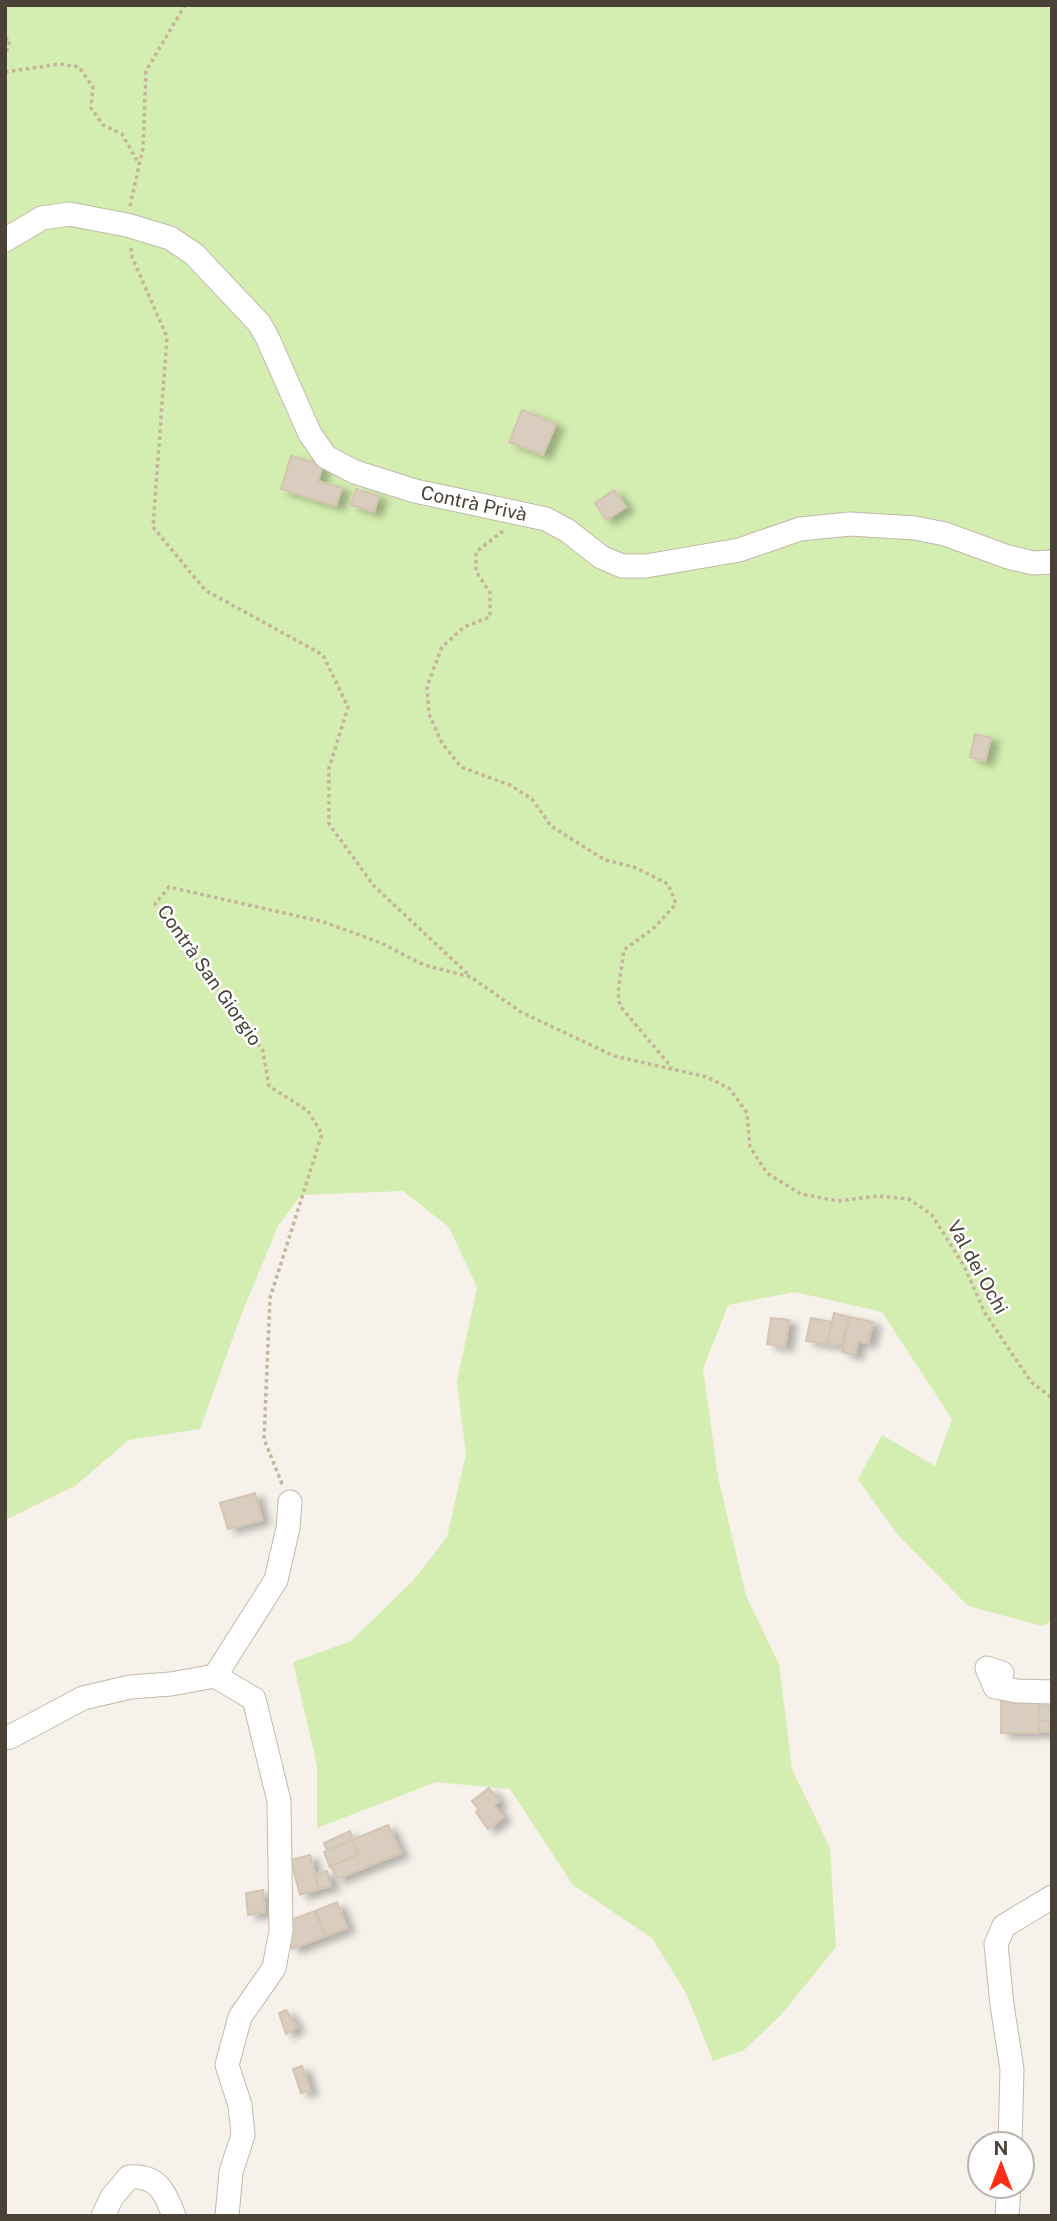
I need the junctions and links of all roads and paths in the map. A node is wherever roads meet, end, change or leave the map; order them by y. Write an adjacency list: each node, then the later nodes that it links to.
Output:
1 (186, 5): 5 (path)
2 (5, 38): 3 (path)
3 (5, 56)
4 (5, 72): 5 (path)
5 (139, 164): 6 (path)
6 (127, 225): 7 (street, Contrà Privà); 8 (street, Contrà Privà); 10 (path)
7 (5, 240)
8 (534, 516): 9 (street, Contrà Privà); 11 (path)
9 (1052, 562)
10 (471, 977): 11 (path, Contrà San Giorgio); 13 (path, Contrà San Giorgio)
11 (673, 1070): 12 (path, Val dei Ochi)
12 (1052, 1398)
13 (290, 1502): 15 (street)
14 (1002, 1674): 16 (street)
15 (215, 1676): 17 (street); 22 (street)
16 (1052, 1692)
17 (5, 1738)
18 (1052, 1897): 19 (street)
19 (1010, 2130)
20 (103, 2216): 21 (street)
21 (174, 2216)
22 (227, 2216)

